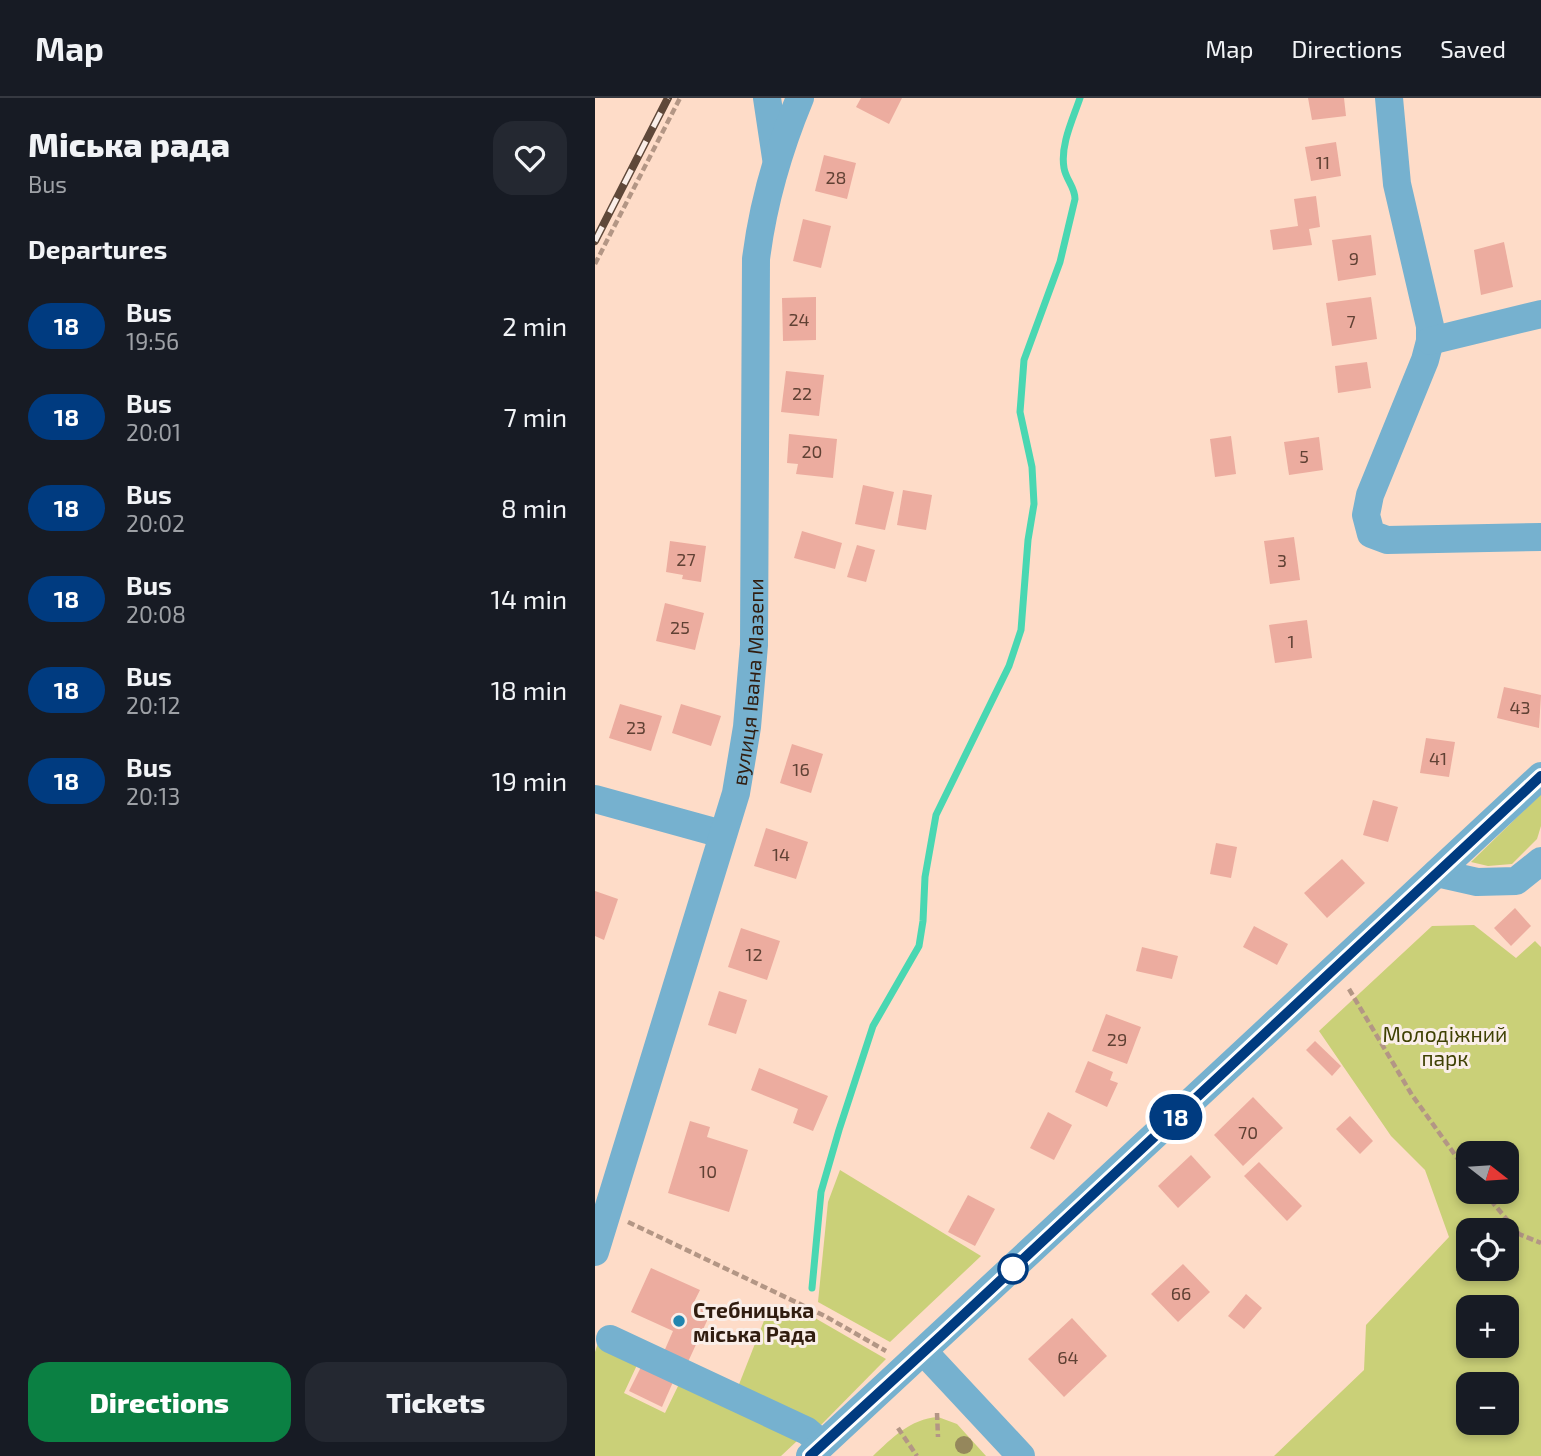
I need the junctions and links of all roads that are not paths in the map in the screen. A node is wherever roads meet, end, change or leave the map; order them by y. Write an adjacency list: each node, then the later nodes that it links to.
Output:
1 (767, 98): 4 (street)
2 (800, 98): 4 (street, вулиця Івана Мазепи)
3 (1389, 98): 6 (street)
4 (776, 161): 10 (street, вулиця Івана Мазепи)
5 (1541, 314): 6 (street)
6 (1430, 341): 7 (street)
7 (1541, 537)
8 (1541, 776): 12 (street)
9 (595, 799): 10 (street)
10 (722, 834): 13 (street, вулиця Івана Мазепи)
11 (1541, 861): 12 (street)
12 (1437, 873): 15 (street)
13 (595, 1252)
14 (610, 1339): 16 (street)
15 (924, 1352): 16 (street); 17 (street)
16 (816, 1450)
17 (1021, 1456)

